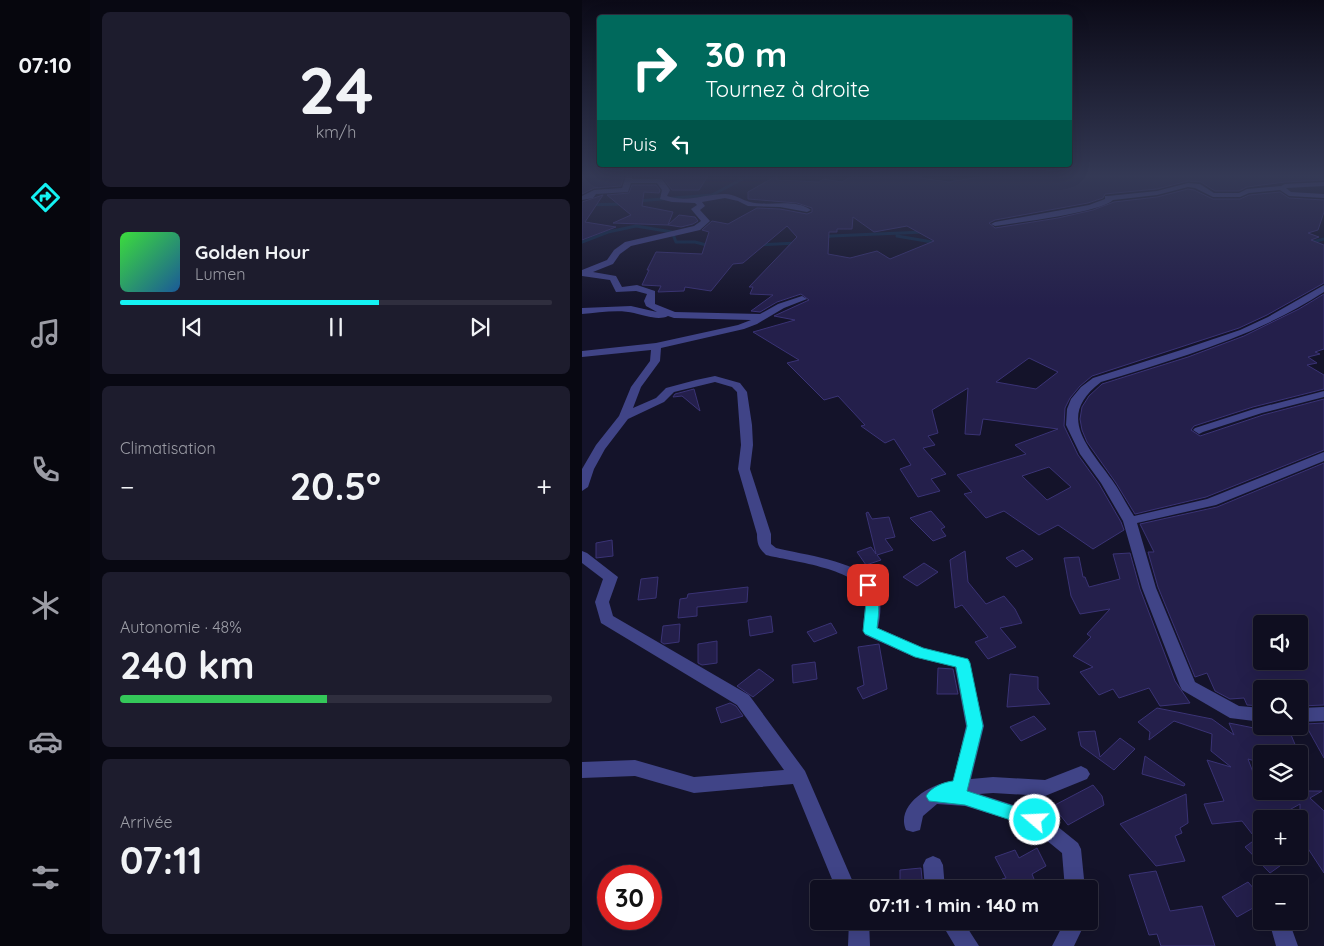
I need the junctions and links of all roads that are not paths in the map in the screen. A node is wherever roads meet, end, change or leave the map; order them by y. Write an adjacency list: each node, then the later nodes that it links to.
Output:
1 (705, 220): 4 (street)
2 (1017, 220): 3 (street)
3 (995, 224)
4 (582, 273): 8 (street)
5 (1324, 288): 17 (street)
6 (802, 299): 9 (street)
7 (582, 311): 8 (street)
8 (674, 315): 9 (street)
9 (762, 317): 10 (street)
10 (656, 346): 11 (street); 13 (street)
11 (582, 354)
12 (1324, 394): 14 (street)
13 (624, 417): 16 (street); 25 (street)
14 (1199, 430)
15 (1324, 456): 17 (street)
16 (582, 487)
17 (1130, 521): 19 (street)
18 (582, 556): 24 (street)
19 (1253, 714)
20 (1324, 714): 21 (street)
21 (1308, 715)
22 (582, 770): 24 (street)
23 (1081, 774): 25 (street)
24 (799, 776): 29 (street)
25 (960, 788): 26 (street)
26 (935, 796): 27 (street); 31 (street)
27 (913, 824)
28 (933, 865): 30 (street)
29 (842, 880)
30 (934, 880)
31 (1074, 880)
32 (859, 930): 36 (street)
33 (956, 930): 37 (street)
34 (1071, 930): 38 (street)
35 (1282, 930): 39 (street)
36 (859, 946)
37 (968, 946)
38 (1063, 946)
39 (1287, 946)

